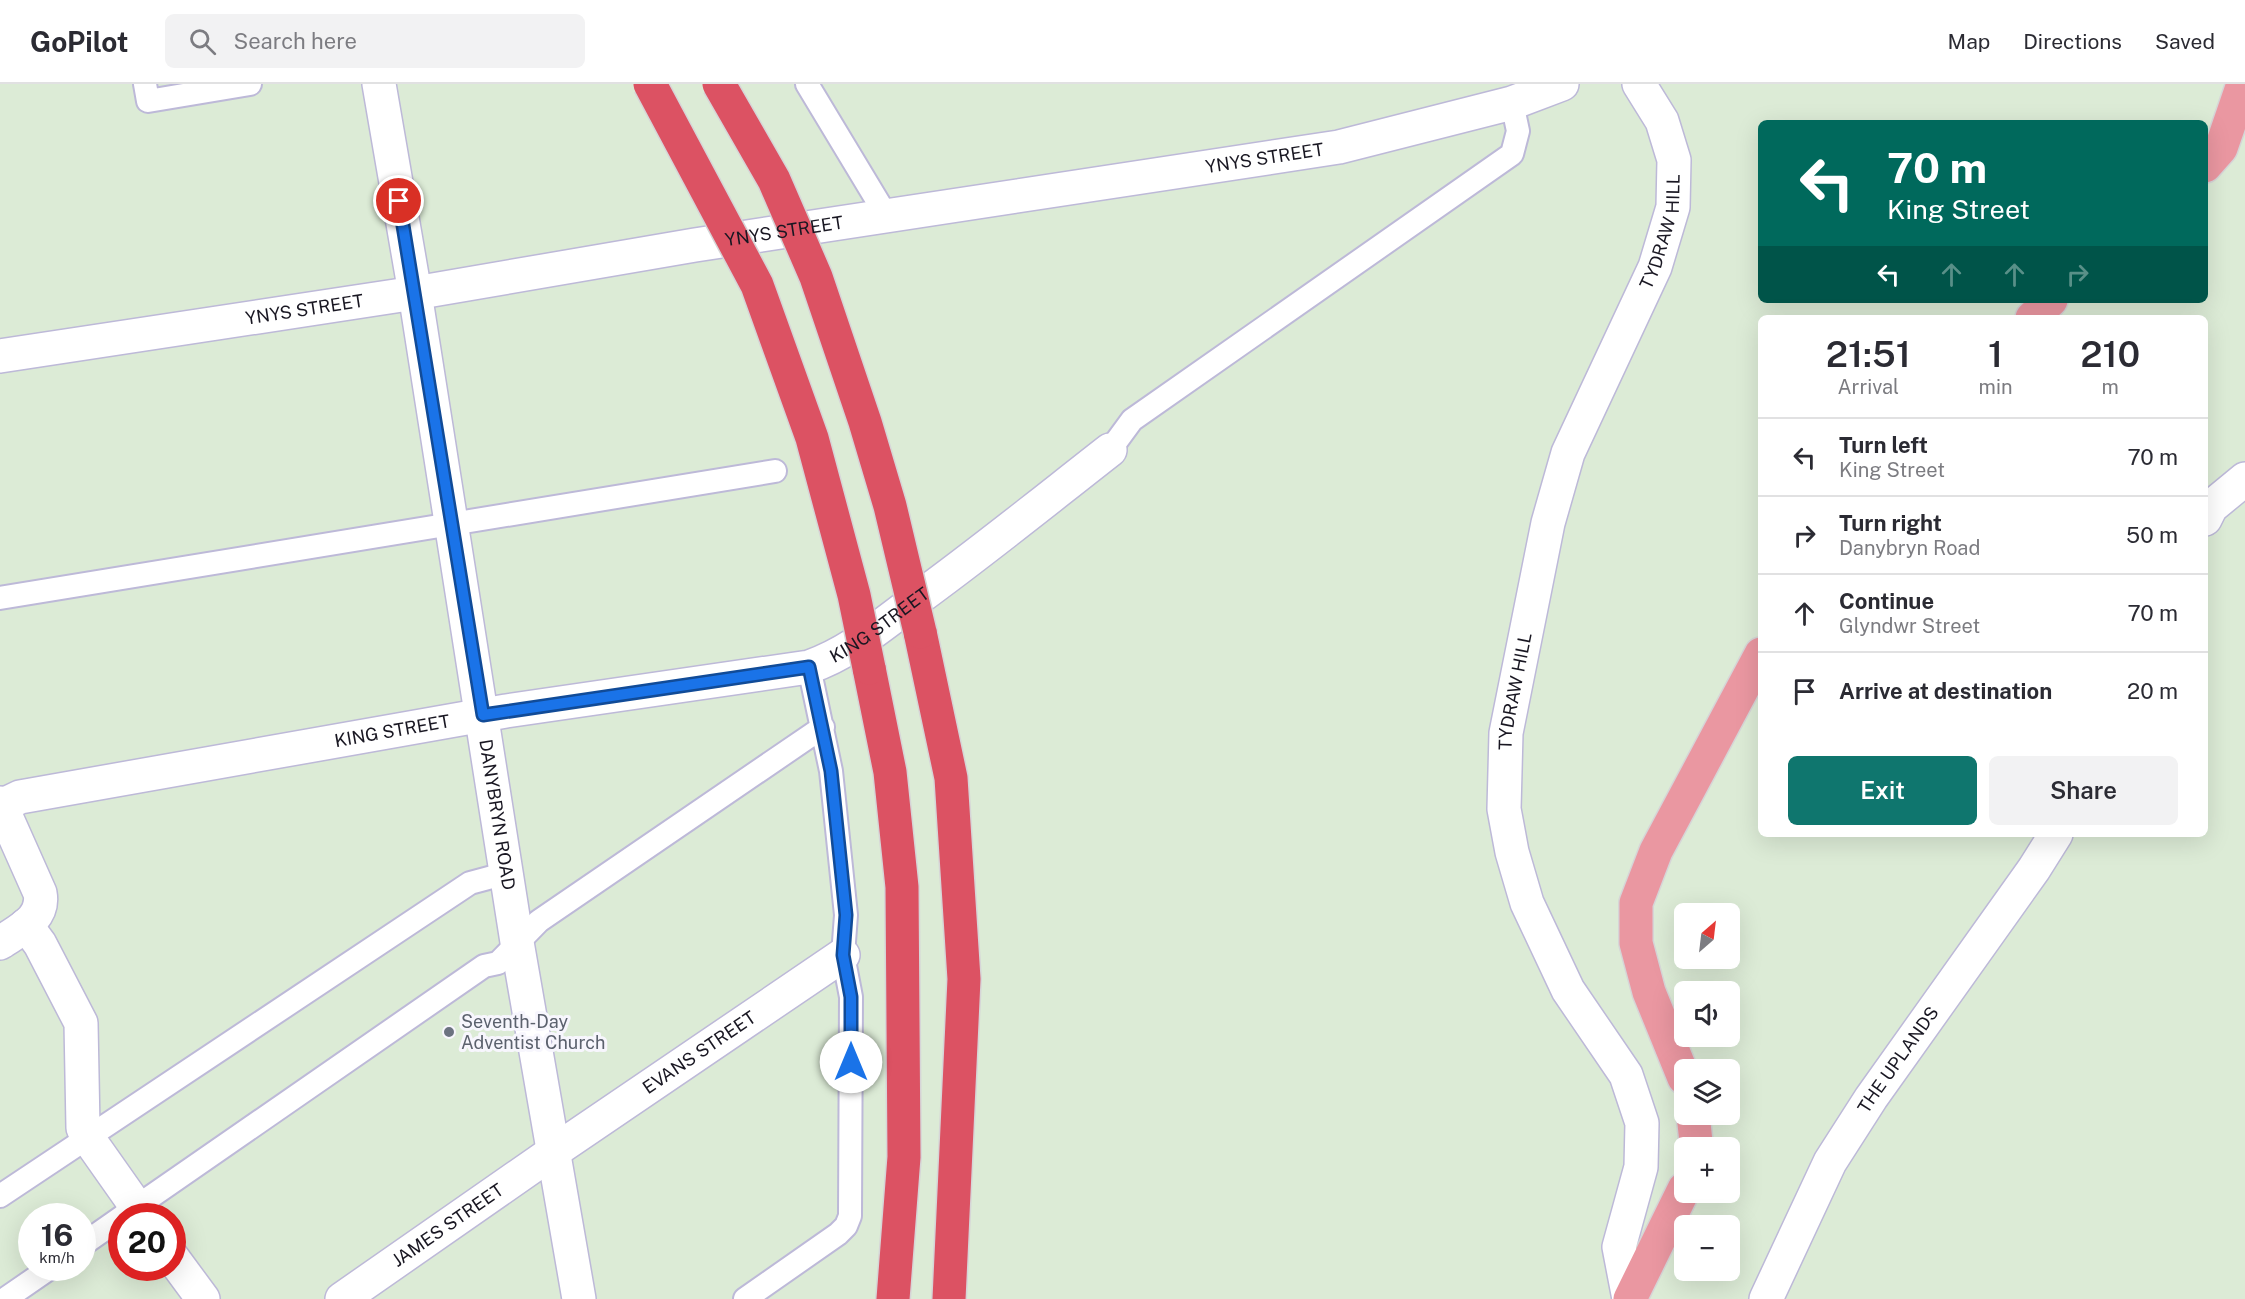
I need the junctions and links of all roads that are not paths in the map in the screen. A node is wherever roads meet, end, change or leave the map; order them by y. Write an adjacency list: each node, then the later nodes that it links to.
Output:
1 (145, 84): 2 (lane)
2 (250, 84)
3 (379, 84): 13 (street, DANYBRYN ROAD)
4 (650, 84): 47 (highway, bridge)
5 (718, 84): 48 (highway, bridge)
6 (807, 84): 12 (lane)
7 (1562, 84): 10 (street, YNYS STREET)
8 (1639, 84): 49 (street, TYDRAW HILL)
9 (2242, 84): 11 (main road)
10 (1512, 103): 12 (street, YNYS STREET); 17 (lane)
11 (2208, 163)
12 (886, 215): 13 (street, YNYS STREET)
13 (415, 293): 16 (street, YNYS STREET); 21 (street, DANYBRYN ROAD)
14 (2048, 303): 15 (main road)
15 (2035, 315)
16 (0, 356)
17 (1110, 450): 24 (street, KING STREET)
18 (775, 471): 21 (lane)
19 (2245, 479): 20 (street)
20 (2208, 513)
21 (451, 523): 22 (lane); 25 (street, DANYBRYN ROAD)
22 (0, 598)
23 (1757, 660): 33 (main road)
24 (809, 667): 25 (street, KING STREET); 26 (lane)
25 (483, 715): 27 (street, KING STREET); 29 (street, DANYBRYN ROAD)
26 (823, 727): 31 (lane); 32 (lane)
27 (1, 804): 30 (street)
28 (2054, 837): 50 (street, THE UPLANDS)
29 (507, 873): 31 (street, DANYBRYN ROAD); 34 (lane)
30 (13, 934): 34 (street)
31 (517, 942): 35 (street, DANYBRYN ROAD); 38 (lane)
32 (843, 955): 35 (street, EVANS STREET); 46 (lane)
33 (1676, 1059)
34 (88, 1138): 36 (lane); 37 (street)
35 (553, 1152): 44 (street, JAMES STREET); 45 (street, DANYBRYN ROAD)
36 (0, 1196)
37 (125, 1203)
38 (147, 1203)
39 (1677, 1203): 49 (main road)
40 (186, 1276): 43 (street)
41 (31, 1281): 42 (lane)
42 (5, 1299)
43 (203, 1299)
44 (342, 1299)
45 (579, 1299)
46 (745, 1299)
47 (893, 1299)
48 (949, 1299)
49 (1629, 1299)
50 (1766, 1299)

